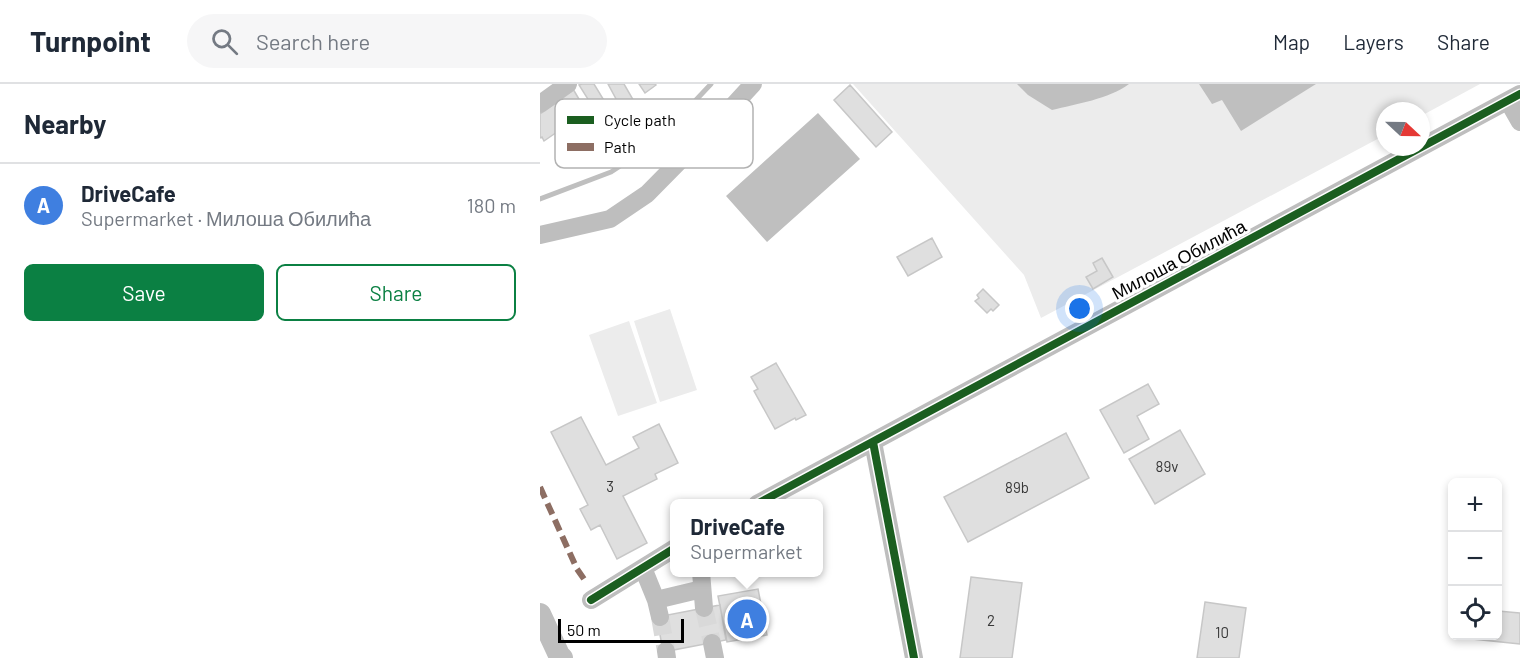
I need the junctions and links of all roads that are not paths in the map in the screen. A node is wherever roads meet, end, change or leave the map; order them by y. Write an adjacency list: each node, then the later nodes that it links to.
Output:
1 (568, 84): 5 (street)
2 (753, 84): 4 (street)
3 (1514, 98): 6 (street); 9 (street, Милоша Обилића)
4 (739, 99)
5 (540, 104)
6 (1520, 122)
7 (673, 168): 8 (street)
8 (540, 235)
9 (873, 442): 10 (street, Милоша Обилића); 18 (street)
10 (766, 499)
11 (670, 552): 12 (street)
12 (643, 568): 13 (street); 14 (street)
13 (701, 581): 15 (street)
14 (591, 600)
15 (704, 608)
16 (540, 614): 17 (main road)
17 (562, 658)
18 (914, 658)

